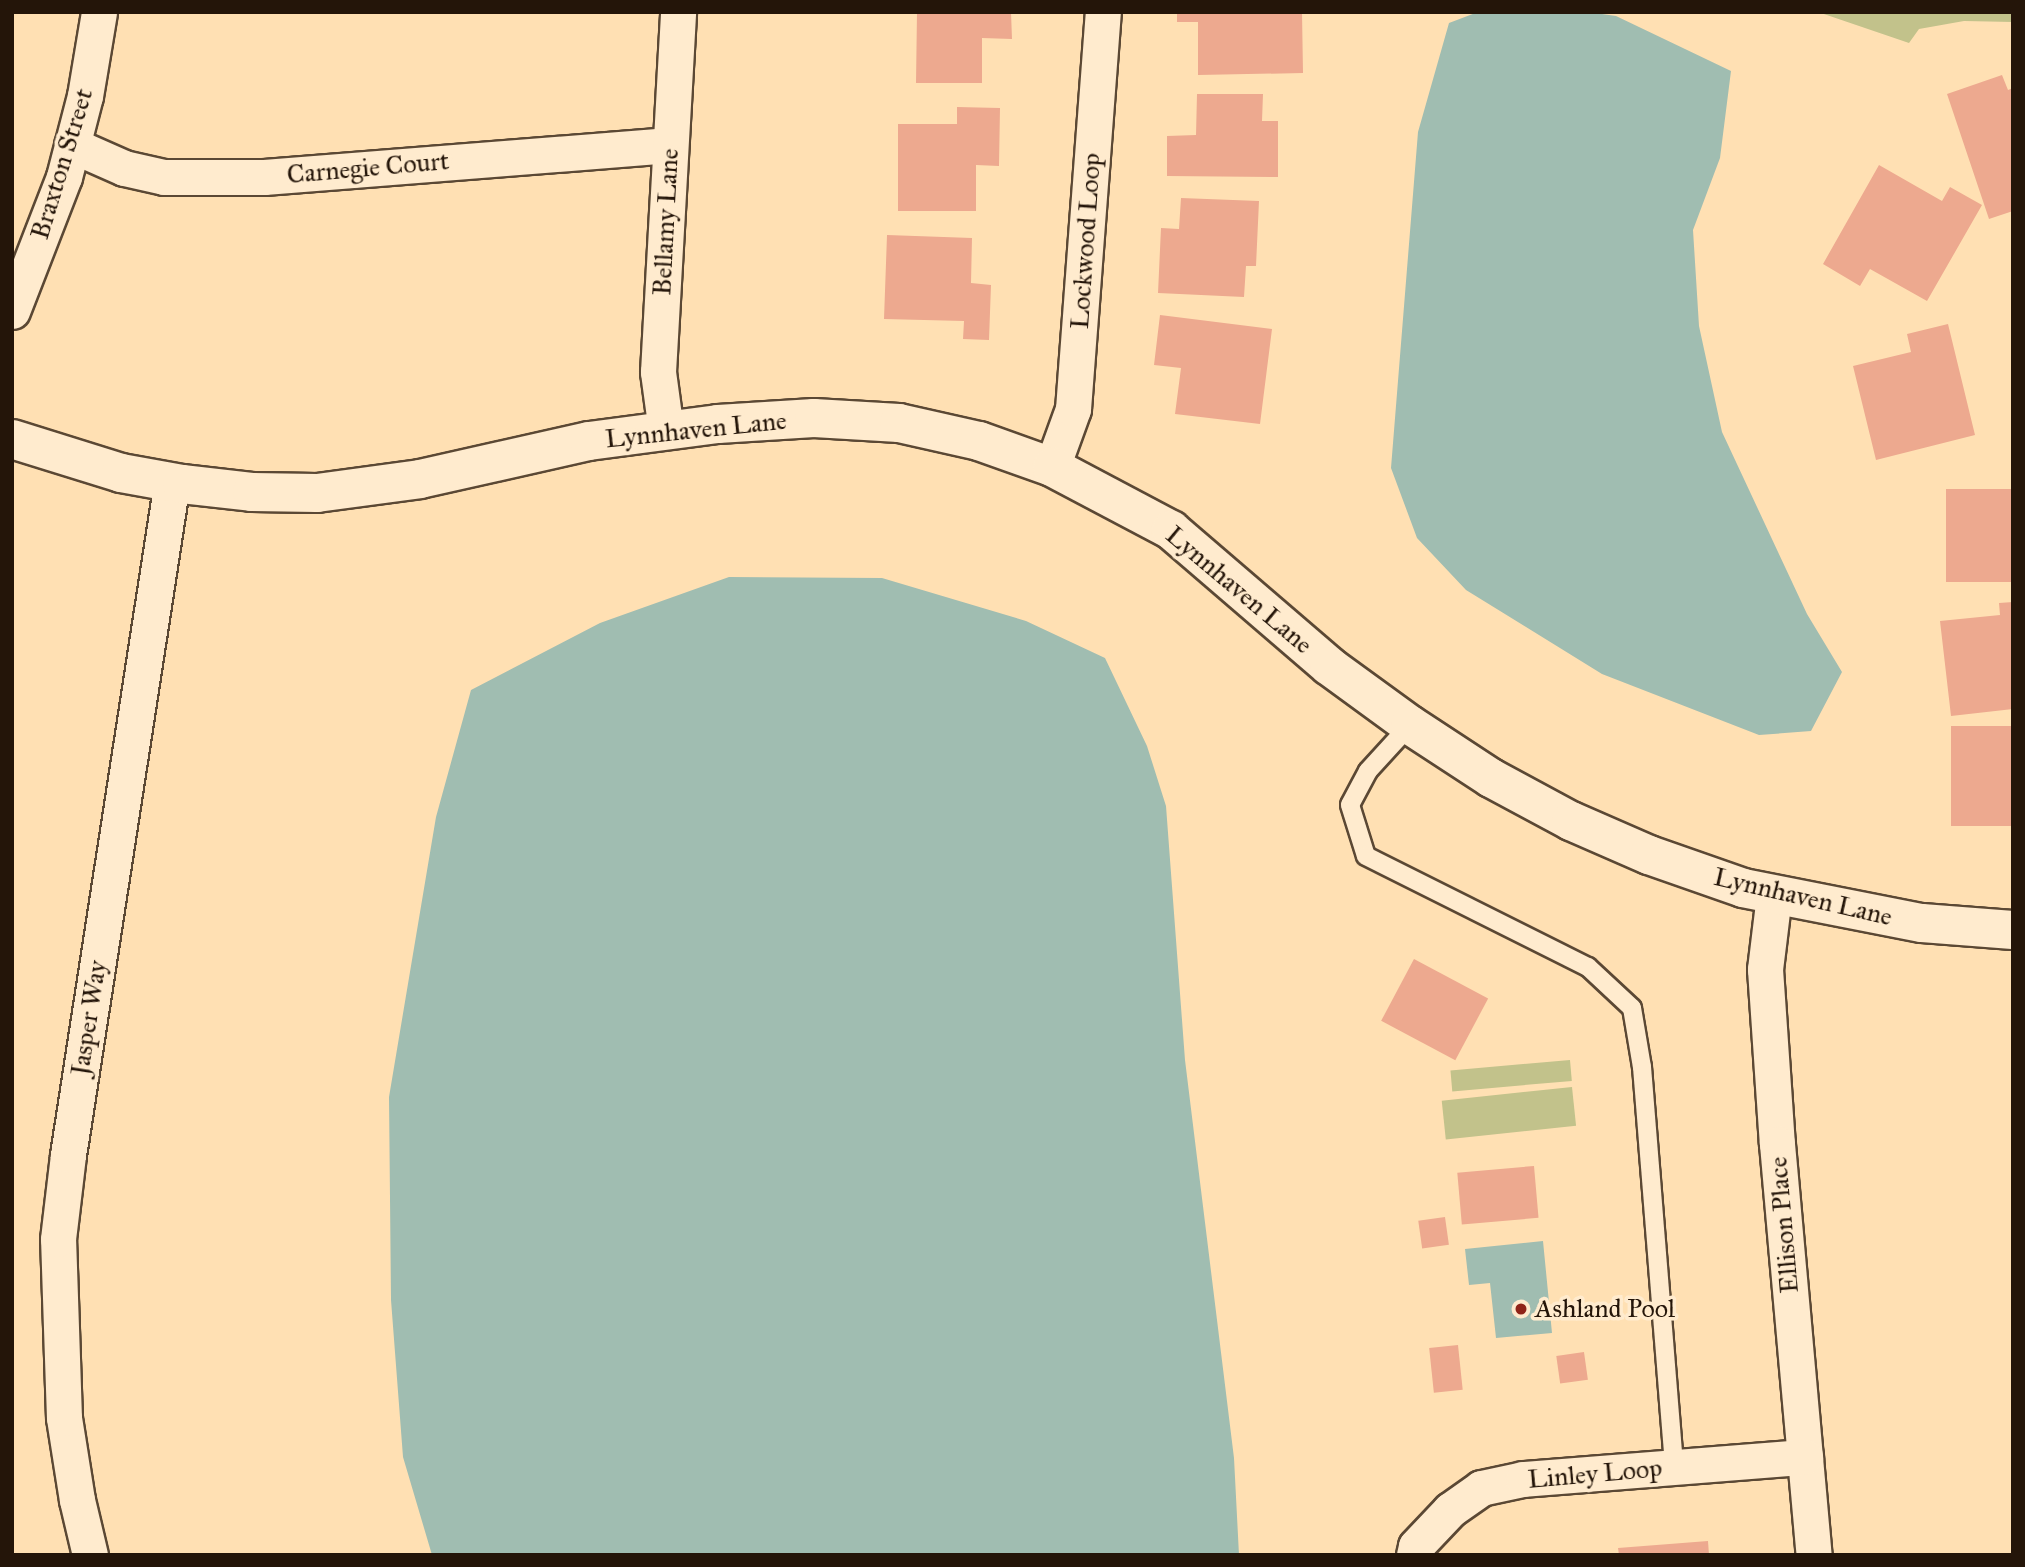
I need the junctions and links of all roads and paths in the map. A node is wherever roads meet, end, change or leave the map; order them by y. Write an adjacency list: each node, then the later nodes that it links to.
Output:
1 (99, 12): 4 (street, Braxton Street)
2 (678, 12): 5 (street, Bellamy Lane)
3 (1103, 12): 9 (street, Lockwood Loop)
4 (72, 145): 5 (street, Carnegie Court); 6 (street, Braxton Street)
5 (670, 145): 7 (street, Bellamy Lane)
6 (12, 312)
7 (666, 431): 9 (street, Lynnhaven Lane); 10 (street, Lynnhaven Lane)
8 (12, 439): 10 (street, Lynnhaven Lane)
9 (1052, 467): 11 (street, Lynnhaven Lane)
10 (173, 482): 16 (street, Jasper Way)
11 (1410, 725): 12 (street, Lynnhaven Lane); 15 (lane)
12 (1774, 895): 13 (street, Lynnhaven Lane); 14 (street, Ellison Place)
13 (2013, 930)
14 (1805, 1457): 15 (street, Linley Loop); 18 (street, Ellison Place)
15 (1674, 1467): 17 (street, Linley Loop)
16 (90, 1555)
17 (1414, 1555)
18 (1814, 1555)

